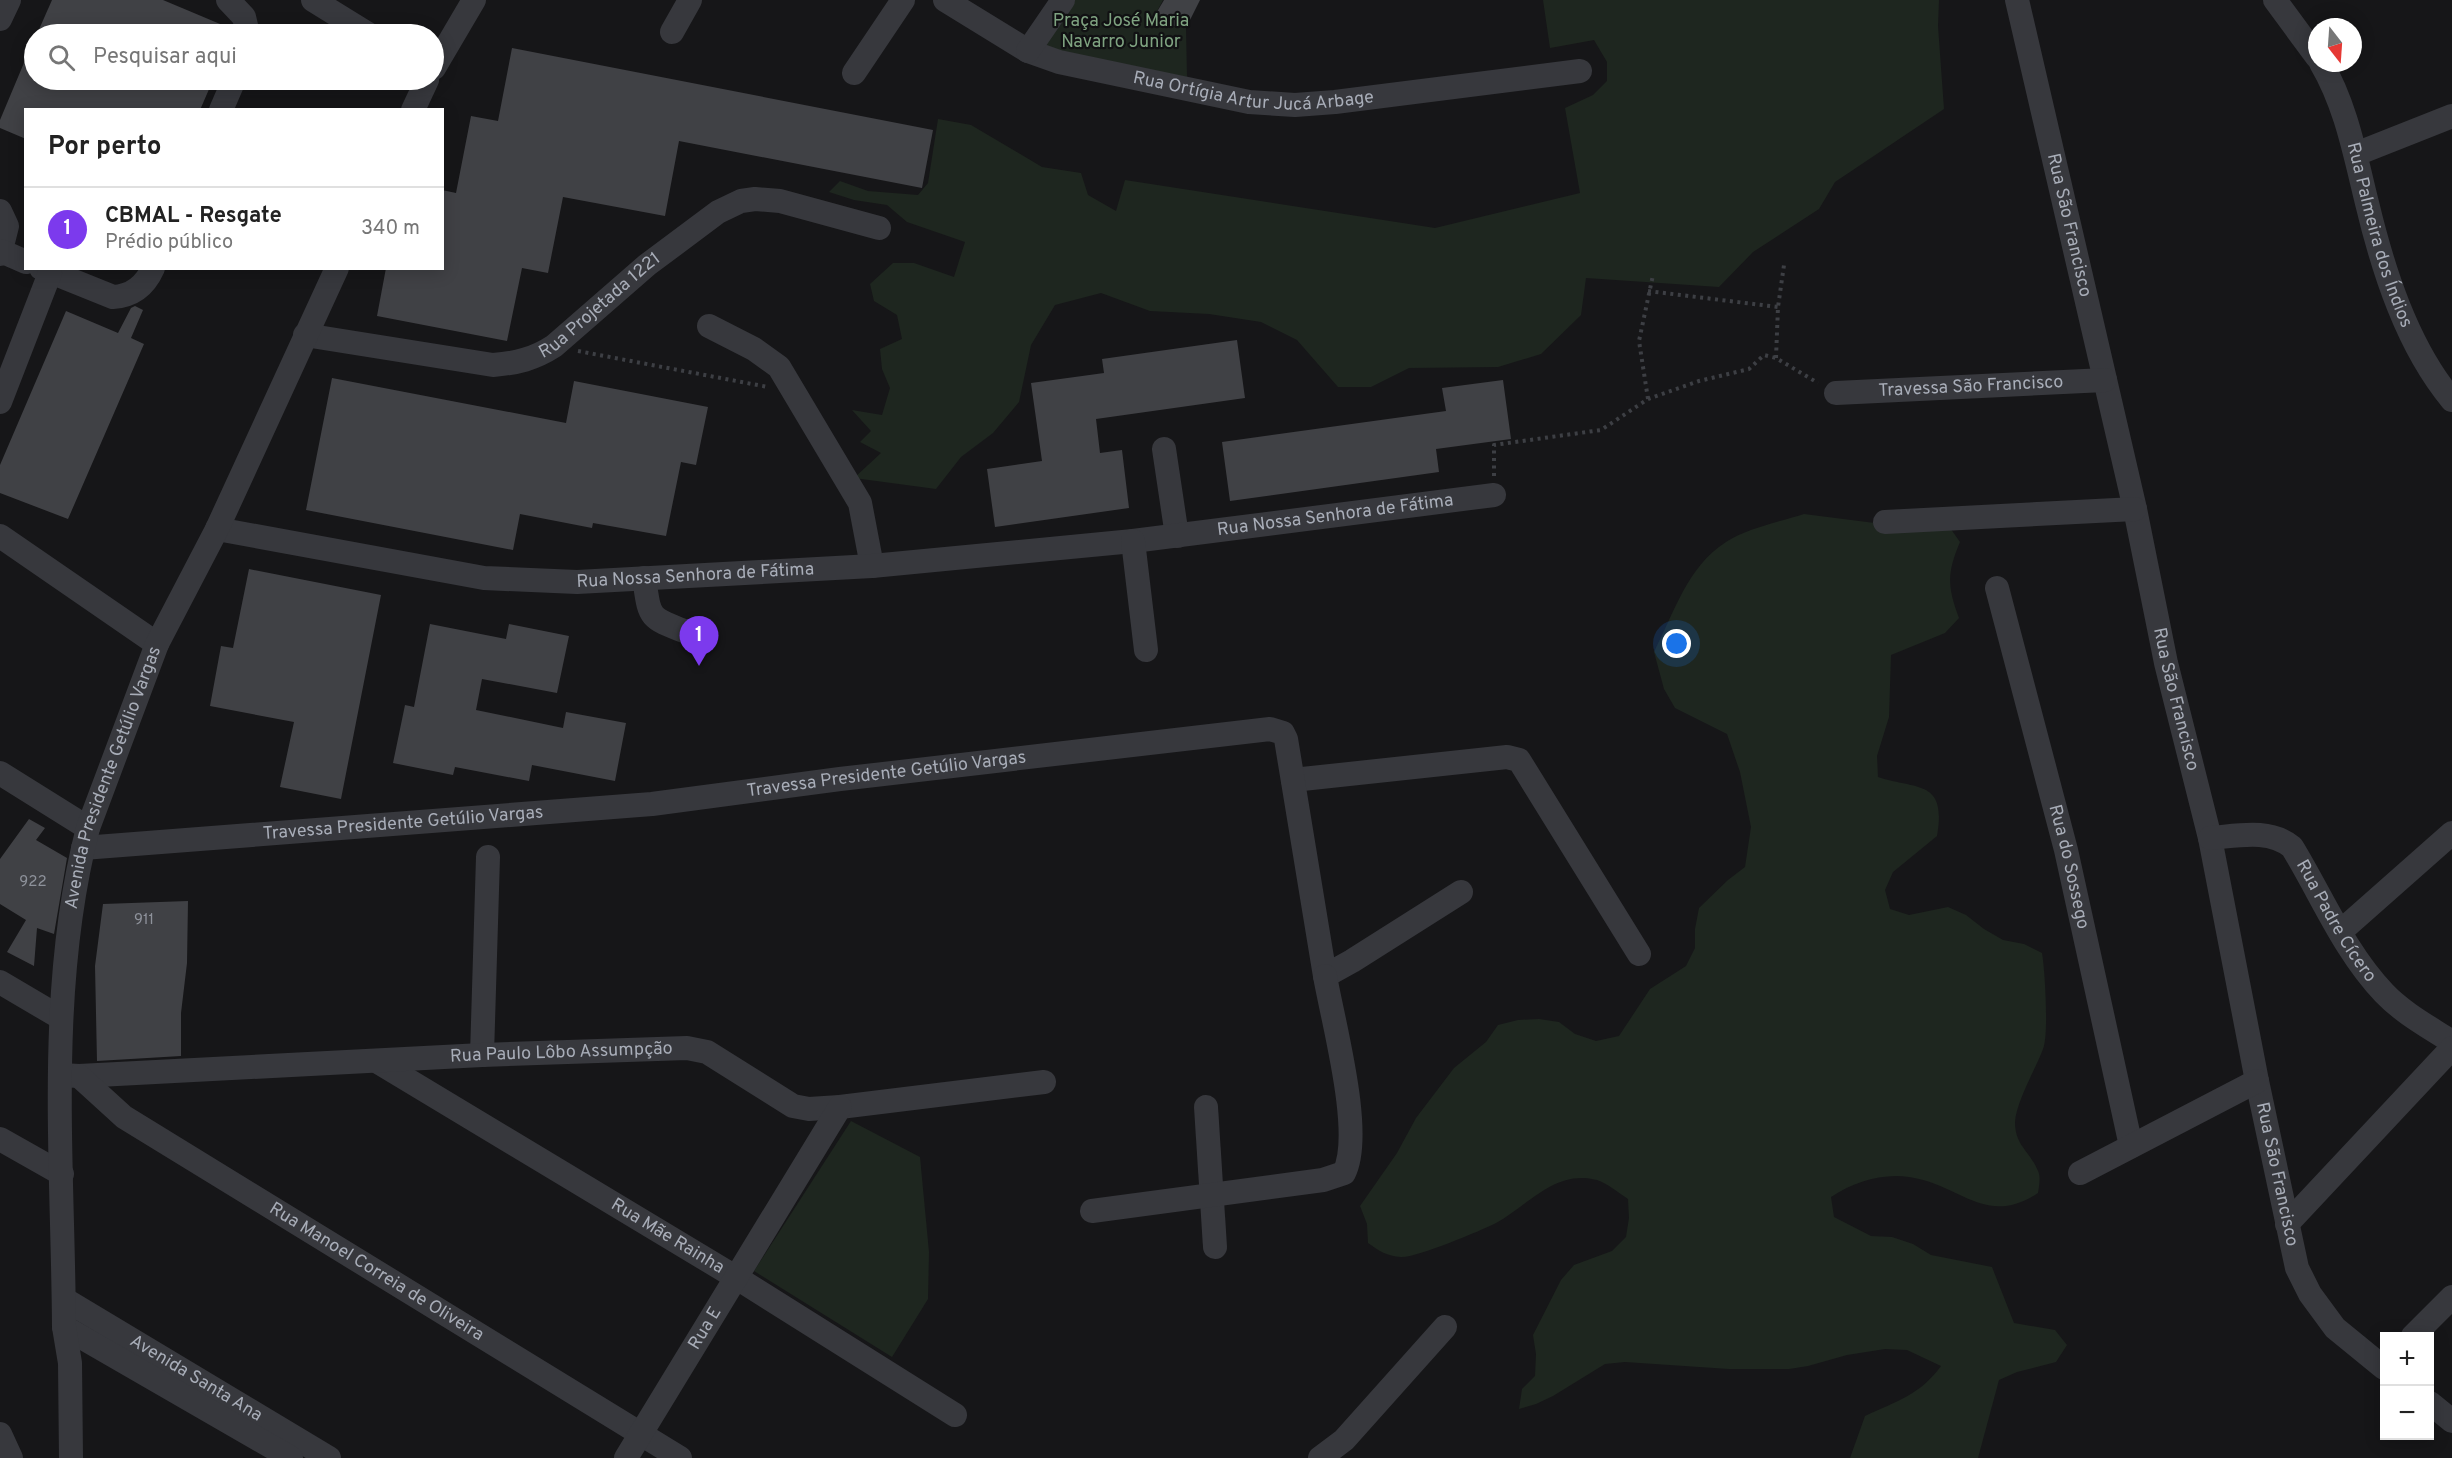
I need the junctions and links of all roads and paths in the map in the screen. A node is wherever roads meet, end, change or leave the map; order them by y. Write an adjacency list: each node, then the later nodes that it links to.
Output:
1 (9, 0): 11 (street)
2 (228, 0): 12 (street)
3 (313, 0): 13 (street)
4 (474, 0): 16 (street)
5 (690, 0): 14 (street)
6 (903, 0): 20 (street)
7 (945, 0): 17 (street, Rua Ortígia Artur Jucá Arbage)
8 (1064, 0): 17 (street)
9 (2017, 0): 42 (street, Rua São Francisco)
10 (2275, 0): 15 (street)
11 (0, 19)
12 (246, 24)
13 (352, 24)
14 (672, 32)
15 (2308, 45)
16 (444, 51)
17 (1028, 51): 18 (street, Rua Ortígia Artur Jucá Arbage)
18 (1580, 70)
19 (2325, 72): 26 (street, Rua Palmeira dos Índios)
20 (854, 74)
21 (230, 90): 23 (street)
22 (422, 90): 24 (street)
23 (222, 108)
24 (414, 108)
25 (2452, 116): 26 (street)
26 (2356, 154): 45 (street, Rua Palmeira dos Índios)
27 (0, 212): 29 (street)
28 (879, 228): 40 (street, Rua Projetada 1221)
29 (0, 252): 30 (street)
30 (24, 261)
31 (1784, 265): 37 (path)
32 (152, 270): 34 (street)
33 (336, 270): 39 (street, Avenida Presidente Getúlio Vargas)
34 (45, 271): 47 (street)
35 (1653, 275): 36 (path)
36 (1648, 291): 37 (path); 46 (path)
37 (1778, 307): 41 (path)
38 (709, 326): 43 (street)
39 (305, 335): 40 (street, Rua Projetada 1221); 52 (street, Avenida Presidente Getúlio Vargas)
40 (554, 346): 43 (path)
41 (1776, 358): 44 (path); 46 (path)
42 (2105, 380): 44 (street, Travessa São Francisco); 50 (street, Rua São Francisco)
43 (794, 391): 56 (street)
44 (1836, 393)
45 (2450, 394)
46 (1648, 399): 49 (path)
47 (0, 402)
48 (1164, 449): 54 (street)
49 (1494, 495): 54 (street, Rua Nossa Senhora de Fátima)
50 (2135, 510): 51 (street); 66 (street, Rua São Francisco)
51 (1885, 522)
52 (217, 529): 57 (street, Rua Nossa Senhora de Fátima); 60 (street, Avenida Presidente Getúlio Vargas)
53 (0, 536): 60 (street)
54 (1177, 536): 55 (street, Rua Nossa Senhora de Fátima)
55 (1133, 541): 56 (street, Rua Nossa Senhora de Fátima); 61 (street)
56 (872, 566): 57 (street, Rua Nossa Senhora de Fátima)
57 (644, 578): 59 (street)
58 (1997, 588): 84 (street, Rua do Sossego)
59 (684, 631)
60 (157, 644): 65 (street, Avenida Presidente Getúlio Vargas)
61 (1146, 650)
62 (0, 773): 65 (street)
63 (1293, 780): 65 (street, Travessa Presidente Getúlio Vargas); 70 (street); 71 (street, Travessa Presidente Getúlio Vargas)
64 (2452, 833): 69 (street)
65 (86, 838): 73 (street, Avenida Presidente Getúlio Vargas)
66 (2210, 838): 69 (street, Rua Padre Cícero); 79 (street, Rua São Francisco)
67 (488, 857): 75 (street)
68 (1461, 892): 71 (street)
69 (2340, 932): 74 (street, Rua Padre Cícero)
70 (1639, 954)
71 (1324, 976): 87 (street, Travessa Presidente Getúlio Vargas)
72 (0, 982): 73 (street)
73 (61, 1018): 78 (street, Avenida Presidente Getúlio Vargas)
74 (2452, 1042)
75 (482, 1048): 77 (street, Rua Paulo Lôbo Assumpção); 81 (street, Rua Paulo Lôbo Assumpção)
76 (2452, 1048): 89 (street)
77 (378, 1062): 78 (street, Rua Paulo Lôbo Assumpção); 91 (street, Rua Mãe Rainha)
78 (70, 1076): 86 (street, Avenida Presidente Getúlio Vargas); 102 (street, Rua Manoel Correia de Oliveira)
79 (2257, 1081): 84 (street); 89 (street, Rua São Francisco)
80 (1044, 1082): 81 (street, Rua Paulo Lôbo Assumpção)
81 (840, 1107): 91 (street, Rua E)
82 (1206, 1107): 87 (street)
83 (0, 1139): 86 (street)
84 (2131, 1146): 85 (street)
85 (2080, 1173)
86 (62, 1174): 93 (street, Avenida Presidente Getúlio Vargas)
87 (1213, 1194): 88 (street, Travessa Presidente Getúlio Vargas); 90 (street)
88 (1092, 1211)
89 (2288, 1224): 97 (street, Rua São Francisco)
90 (1215, 1247)
91 (737, 1278): 99 (street, Rua Mãe Rainha); 102 (street, Rua E)
92 (2452, 1297): 96 (street)
93 (64, 1299): 94 (street, Avenida Presidente Getúlio Vargas); 107 (street, Avenida Santa Ana)
94 (64, 1327): 104 (street, Avenida Presidente Getúlio Vargas); 105 (street, Avenida Presidente Getúlio Vargas); 106 (street, Avenida Santa Ana)
95 (1445, 1327): 110 (street)
96 (2417, 1332)
97 (2380, 1364)
98 (2434, 1406): 100 (street)
99 (955, 1415)
100 (2452, 1421)
101 (0, 1434): 103 (street)
102 (641, 1434): 108 (street, Rua E); 109 (street, Rua Manoel Correia de Oliveira)
103 (11, 1458)
104 (59, 1458)
105 (71, 1458)
106 (291, 1458)
107 (329, 1458)
108 (626, 1458)
109 (680, 1458)
110 (1320, 1458)

